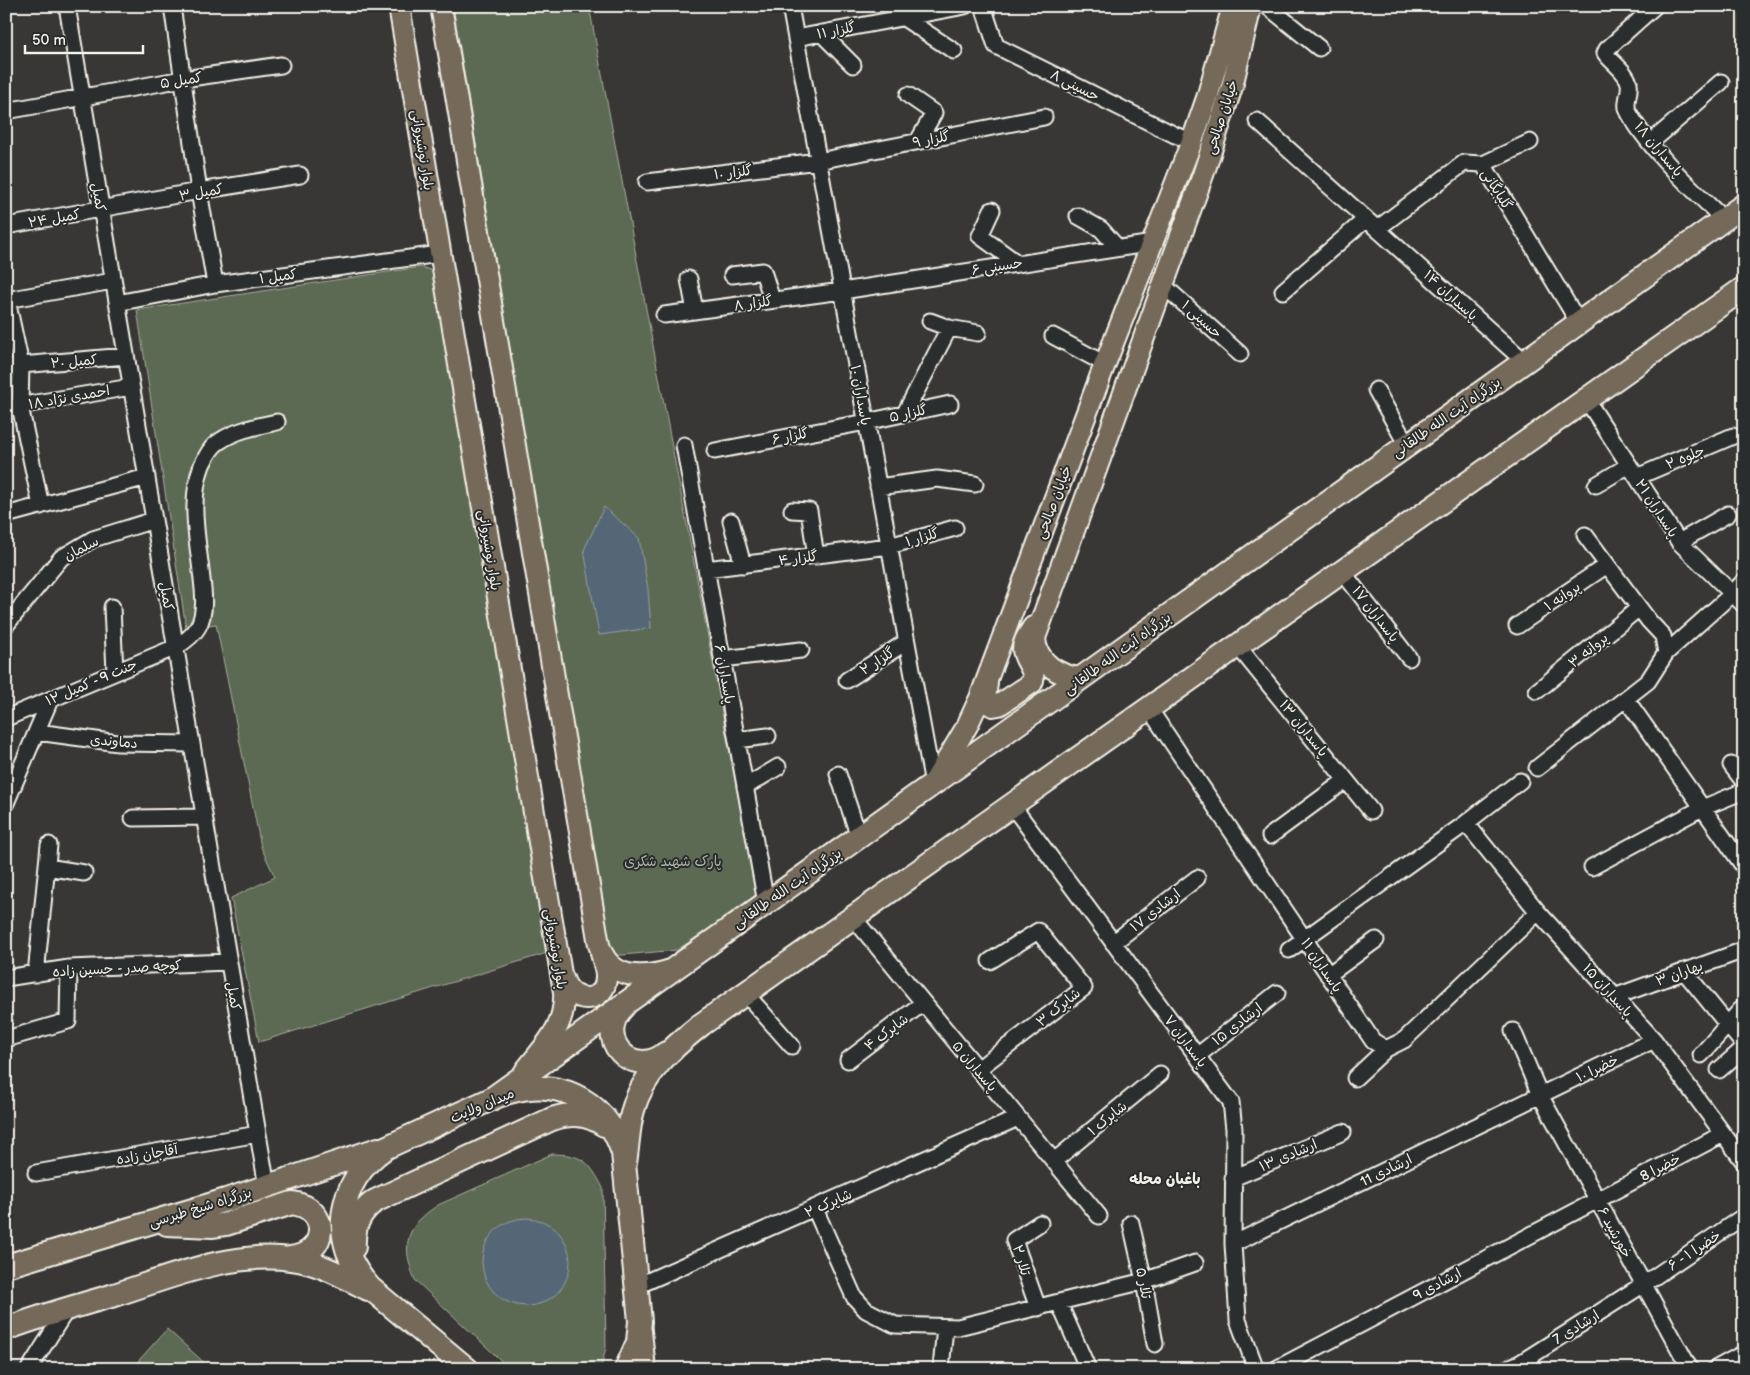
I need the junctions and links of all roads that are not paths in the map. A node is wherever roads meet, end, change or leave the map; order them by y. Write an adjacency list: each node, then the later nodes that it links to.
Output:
1 (67, 6): 22 (street, کمیل)
2 (172, 6): 19 (street)
3 (399, 6): 46 (main road, بلوار نوشیروانی)
4 (441, 6): 164 (main road)
5 (790, 6): 14 (street, پاسداران ١٠)
6 (965, 6): 12 (street, گلزار ١١)
7 (983, 6): 26 (street, حسینی ۸)
8 (1233, 6): 26 (main road, خيابان صالحی)
9 (1251, 6): 43 (main road, خيابان صالحی)
10 (1267, 6): 15 (street)
11 (1655, 6): 29 (street, پاسداران ۱۸)
12 (904, 18): 13 (street, گلزار ١١); 16 (street)
13 (821, 33): 14 (street, گلزار ١١); 18 (street)
14 (796, 38): 30 (street, پاسداران ١٠)
15 (1319, 48)
16 (954, 51)
17 (281, 65): 19 (street, کمیل ۵)
18 (853, 65)
19 (183, 79): 22 (street, کمیل ۵); 34 (street)
20 (1720, 82): 29 (street)
21 (908, 95): 27 (street)
22 (82, 98): 23 (street, کمیل ۵); 36 (street, کمیل)
23 (6, 111)
24 (1044, 117): 27 (street, گلزار ٩)
25 (1257, 121): 41 (street, پاسداران ۱۴)
26 (1192, 141): 38 (main road, خيابان صالحی)
27 (918, 142): 30 (street, گلزار ٩)
28 (1530, 142): 31 (street)
29 (1650, 143): 40 (street, پاسداران ۱۸)
30 (818, 161): 33 (street, گلزار ۱۰); 54 (street, پاسداران ١٠)
31 (1482, 164): 41 (street, گلپایگانی); 64 (street, گلپایگانی)
32 (300, 175): 34 (street, کمیل ۳)
33 (647, 182)
34 (199, 191): 36 (street, کمیل ۳); 51 (street)
35 (1744, 205): 40 (highway, بزرگراه آیت الله طالقانی)
36 (101, 210): 42 (street, کمیل ۲۴); 50 (street, کمیل)
37 (992, 210): 47 (street)
38 (1163, 215): 44 (main road, خیابان صالحی)
39 (1078, 216): 45 (street)
40 (1720, 222): 64 (highway, بزرگراه آیت الله طالقانی)
41 (1372, 224): 55 (street, گلپایگانی); 70 (street, پاسداران ۱۴)
42 (6, 226)
43 (1185, 226): 52 (main road, خیابان صالحی)
44 (1153, 242): 45 (street, حسینی ۶); 71 (main road, خیابان صالحی)
45 (1117, 247): 47 (street, حسینی ۶)
46 (440, 254): 51 (street, کمیل ۱); 170 (main road, بلوار نوشیروانی)
47 (1017, 263): 54 (street, حسینی ۶)
48 (732, 275): 57 (street)
49 (689, 279): 61 (street)
50 (114, 281): 56 (street); 58 (street, کمیل)
51 (215, 284): 58 (street, کمیل ۱)
52 (1163, 285): 68 (street, حسینی ۱); 107 (main road, خیابان صالحی)
53 (1744, 288): 60 (highway)
54 (842, 291): 57 (street, گلزار ۸); 80 (street, پاسداران ١٠)
55 (1283, 291)
56 (7, 300): 72 (street)
57 (772, 300): 61 (street, گلزار ۸)
58 (117, 303): 69 (street, کمیل)
59 (1744, 303): 60 (highway)
60 (1717, 307): 75 (highway)
61 (695, 311): 62 (street, گلزار ۸)
62 (664, 315)
63 (930, 320): 65 (street)
64 (1579, 323): 70 (highway, بزرگراه آیت الله طالقانی)
65 (949, 328): 66 (street); 78 (street)
66 (978, 333)
67 (1053, 336): 71 (street)
68 (1240, 354)
69 (126, 356): 72 (street, کمیل ۲۰); 73 (street, کمیل)
70 (1524, 362): 83 (highway, بزرگراه آیت الله طالقانی)
71 (1105, 364): 122 (main road, خیابان صالحی)
72 (14, 366): 77 (street)
73 (131, 387): 77 (street, احمدی نژاد ۱۸); 86 (street, کمیل)
74 (1376, 390): 83 (street)
75 (1586, 399): 85 (street, پاسداران ۲۱); 104 (highway)
76 (950, 404): 78 (street, گلزار ۵)
77 (13, 407): 90 (street)
78 (905, 413): 80 (street, گلزار ۵)
79 (277, 422): 115 (street, جنت 9 - کمیل ۱۲)
80 (866, 422): 84 (street, گلزار ۶); 89 (street, پاسداران ١٠)
81 (1733, 436): 85 (street, جلوه ۲)
82 (684, 445): 103 (street, پاسداران ۶)
83 (1407, 445): 121 (highway, بزرگراه آیت الله طالقانی)
84 (715, 451)
85 (1633, 471): 88 (street, جلوه ۲); 98 (street, پاسداران ۲۱)
86 (147, 477): 90 (street); 94 (street, کمیل)
87 (975, 484): 89 (street)
88 (1596, 485)
89 (878, 488): 99 (street, پاسداران ١٠)
90 (41, 506): 93 (street)
91 (792, 510): 100 (street)
92 (1728, 514): 98 (street)
93 (6, 515)
94 (154, 520): 111 (street, سلمان); 115 (street, کمیل)
95 (732, 520): 101 (street)
96 (955, 528): 99 (street, گلزار ۱)
97 (1585, 535): 102 (street)
98 (1679, 542): 106 (street, پاسداران ۲۱)
99 (889, 546): 100 (street, گلزار ۴); 113 (street, پاسداران ١٠)
100 (816, 556): 101 (street, گلزار ۴)
101 (743, 565): 103 (street, گلزار ۴)
102 (1607, 565): 110 (street); 112 (street, پروانه ۱)
103 (706, 570): 119 (street, پاسداران ۶)
104 (1342, 571): 114 (highway); 118 (street, پاسداران ۱۷)
105 (1744, 581): 106 (street)
106 (1732, 594): 108 (street, پاسداران ۲۱); 117 (street)
107 (1047, 605): 121 (main road, خیابان صالحی); 122 (main road)
108 (1744, 605)
109 (112, 607): 120 (street)
110 (1640, 608): 117 (street); 124 (street, پروانه ۳)
111 (6, 625)
112 (1517, 626)
113 (906, 642): 123 (street, گلزار ۲); 140 (street, پاسداران ١٠)
114 (1237, 645): 127 (highway); 137 (street, پاسداران ۱۳)
115 (176, 647): 120 (street, جنت 9 - کمیل ۱۲); 132 (street, کمیل)
116 (801, 650): 119 (street)
117 (1666, 653): 125 (street)
118 (1409, 658)
119 (722, 659): 131 (street, پاسداران ۶)
120 (116, 672): 126 (street, جنت 9 - کمیل ۱۲)
121 (1081, 678): 140 (highway, بزرگراه آیت الله طالقانی)
122 (988, 679): 140 (main road, خیابان صالحی)
123 (847, 680)
124 (1537, 691)
125 (1626, 699): 135 (street); 145 (street)
126 (50, 700): 128 (street, جنت 9 - کمیل ۱۲); 129 (street)
127 (1148, 707): 144 (highway); 161 (street, پاسداران ١١)
128 (6, 718)
129 (37, 732): 132 (street, دماوندی); 143 (street)
130 (768, 736): 131 (street)
131 (737, 740): 141 (street, پاسداران ۶)
132 (192, 744): 147 (street, کمیل)
133 (1731, 765): 139 (street)
134 (778, 767): 141 (street)
135 (1537, 768)
136 (838, 774): 151 (street)
137 (1346, 780): 146 (street, پاسداران ۱۳); 150 (street)
138 (1520, 781): 149 (street)
139 (1744, 782)
140 (932, 784): 151 (highway, بزرگراه آیت الله طالقانی)
141 (745, 787): 158 (street, پاسداران ۶)
142 (1744, 790): 145 (street)
143 (6, 803)
144 (1010, 804): 160 (highway); 163 (street, پاسداران ۷)
145 (1702, 808): 154 (street); 155 (street)
146 (1371, 811)
147 (204, 817): 148 (street); 168 (street, کمیل)
148 (133, 818)
149 (1466, 823): 159 (street, پاسداران ۱۵); 161 (street)
150 (1270, 836)
151 (859, 837): 158 (highway, بزرگراه آیت الله طالقانی)
152 (49, 845): 153 (street)
153 (47, 867): 156 (street); 173 (street)
154 (1592, 867)
155 (1744, 867)
156 (84, 873)
157 (1197, 878): 163 (street, ارشادی ۱۷)
158 (766, 903): 171 (highway, بزرگراه آیت الله طالقانی)
159 (1538, 912): 178 (street, پاسداران ۱۵); 189 (street)
160 (852, 916): 176 (highway); 180 (street, پاسداران ۵)
161 (1304, 938): 165 (street); 174 (street, پاسداران ١١)
162 (1376, 940): 174 (street)
163 (1113, 942): 191 (street, پاسداران ۷)
164 (599, 945): 170 (main road); 171 (main road)
165 (1289, 950)
166 (1744, 950): 172 (street, بهاران ۳)
167 (990, 961): 193 (street, شاپرک ۳)
168 (229, 962): 169 (street, کوچه صدر - حسین زاده); 202 (street, کمیل)
169 (69, 968): 173 (street, کوچه صدر - حسین زاده); 185 (street)
170 (560, 969): 197 (main road, بلوار نوشیروانی)
171 (673, 969): 179 (highway, بزرگراه آیت الله طالقانی)
172 (1684, 971): 178 (street, بهاران ۳); 182 (street)
173 (36, 974): 175 (street, کوچه صدر - حسین زاده)
174 (1328, 974): 189 (street, پاسداران ١١)
175 (6, 978)
176 (745, 993): 184 (highway); 187 (street)
177 (1277, 993): 191 (street, ارشادی ۱۵)
178 (1614, 997): 186 (street, پاسداران ۱۵)
179 (630, 1000): 184 (highway); 197 (highway, بزرگراه آیت الله طالقانی)
180 (923, 1003): 192 (street, شاپرک ۴); 193 (street, پاسداران ۵)
181 (1744, 1006): 182 (street)
182 (1728, 1025): 188 (street); 190 (street)
183 (1513, 1031): 198 (street, خورشید ۶)
184 (688, 1035): 208 (highway)
185 (6, 1039)
186 (1654, 1040): 198 (street, خضرا ۱۰); 203 (street, پاسداران ۱۵)
187 (792, 1046)
188 (1744, 1046): 194 (street)
189 (1386, 1049): 196 (street)
190 (1701, 1055)
191 (1197, 1056): 210 (street, پاسداران ۷)
192 (848, 1060)
193 (978, 1069): 200 (street, پاسداران ۵)
194 (1719, 1070)
195 (1160, 1074): 207 (street, شاپرک ۱)
196 (1355, 1078)
197 (517, 1080): 199 (highway, بزرگراه آیت الله طالقانی)
198 (1540, 1096): 212 (street, خورشید ۶); 219 (street, ارشادی 11)
199 (490, 1100): 204 (highway, میدان ولایت); 205 (highway, میدان ولایت)
200 (1018, 1118): 207 (street, پاسداران ۵); 213 (street, شاپرک ۲)
201 (1343, 1132): 210 (street, ارشادی ۱۳)
202 (258, 1134): 209 (street, آقاجان زاده); 211 (street, کمیل)
203 (1723, 1134): 206 (street, پاسداران ۱۵); 212 (street, خضرا 8)
204 (618, 1137): 208 (highway, میدان ولایت); 226 (highway)
205 (393, 1144): 211 (highway, بزرگراه شیخ طبرسی); 226 (highway, میدان ولایت)
206 (1742, 1157)
207 (1054, 1161): 214 (street, پاسداران ۵)
208 (626, 1163): 225 (highway, میدان ولایت)
209 (36, 1173)
210 (1234, 1178): 219 (street, پاسداران ۷)
211 (267, 1187): 216 (highway, بزرگراه شیخ طبرسی)
212 (1597, 1200): 224 (street, خورشید ۶); 242 (street, ارشادی 9)
213 (815, 1209): 225 (street, شاپرک ۲); 232 (street)
214 (1099, 1216)
215 (1744, 1216): 224 (street, خضرا ۱ - ۶)
216 (150, 1223): 220 (highway); 222 (highway, بزرگراه شیخ طبرسی)
217 (1040, 1223): 228 (street, تلار ۲)
218 (1131, 1223): 223 (street, تلار ۵)
219 (1233, 1244): 241 (street, پاسداران ۷)
220 (291, 1258): 226 (highway); 229 (highway)
221 (1195, 1263): 223 (street)
222 (6, 1266)
223 (1144, 1281): 227 (street); 233 (street, تلار ۵)
224 (1644, 1284): 243 (street, ارشادی 7); 244 (street, خورشید ۶)
225 (636, 1286): 230 (highway, میدان ولایت)
226 (372, 1289): 236 (highway, میدان ولایت)
227 (1059, 1303): 228 (street); 240 (street)
228 (1038, 1308): 232 (street)
229 (67, 1309): 231 (highway); 235 (street)
230 (640, 1320): 237 (highway, میدان ولایت); 238 (main road)
231 (10, 1326)
232 (945, 1327): 239 (street)
233 (1155, 1344)
234 (1744, 1353): 245 (street)
235 (29, 1369)
236 (467, 1369)
237 (626, 1369)
238 (645, 1369)
239 (941, 1369)
240 (1088, 1369)
241 (1256, 1369)
242 (1276, 1369)
243 (1506, 1369)
244 (1690, 1369)
245 (1715, 1369)

